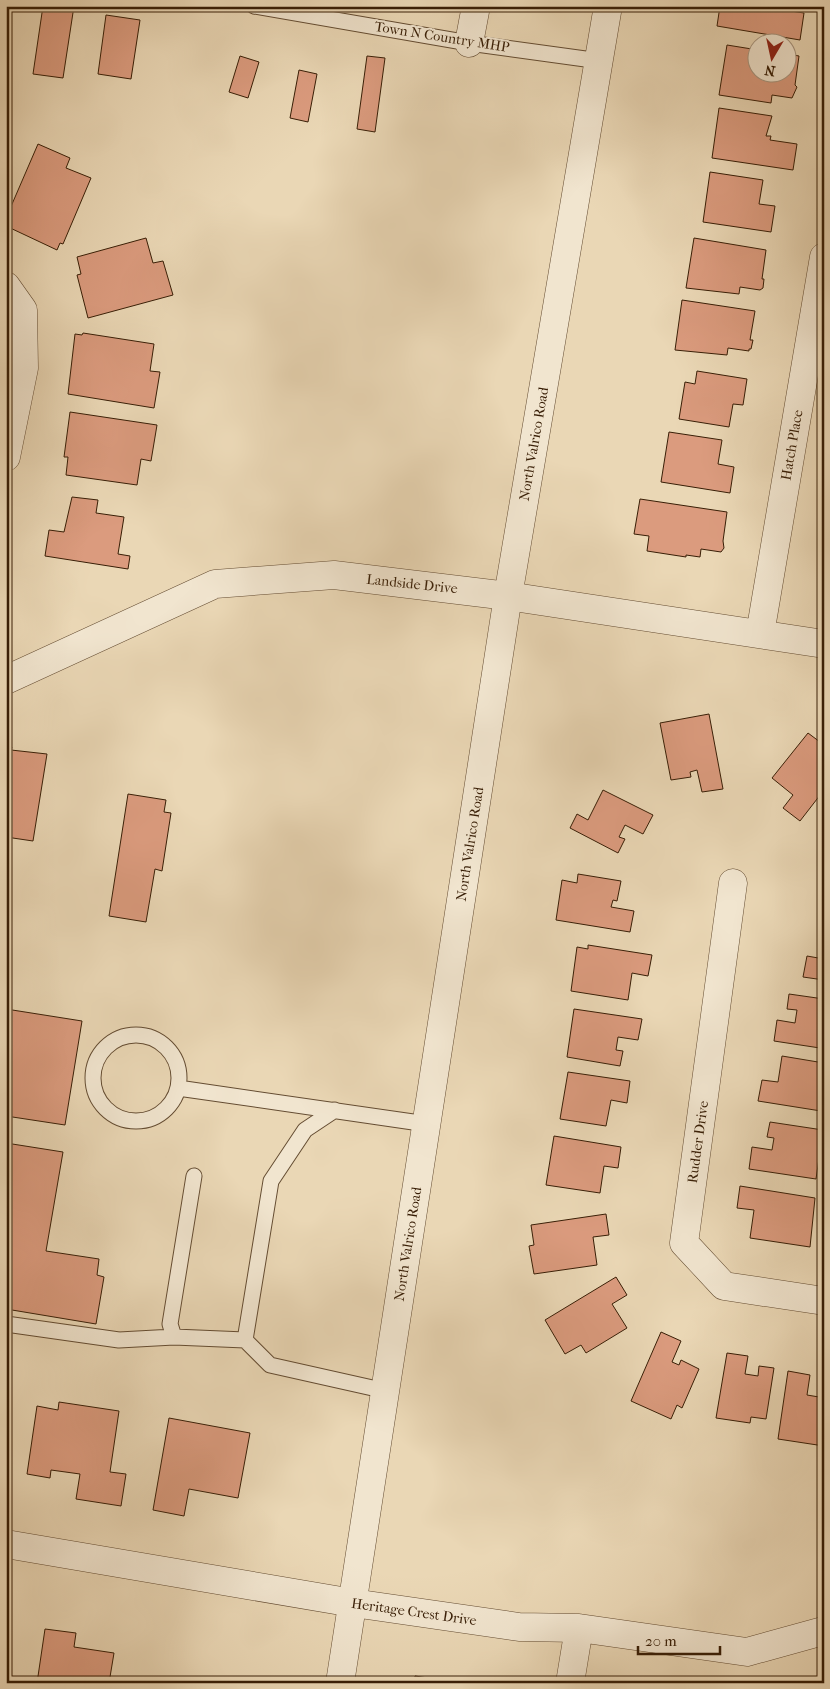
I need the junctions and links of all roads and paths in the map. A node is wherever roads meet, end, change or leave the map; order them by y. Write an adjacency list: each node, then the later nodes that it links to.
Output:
1 (254, 6): 4 (lane, Town N Country MHP)
2 (476, 6): 4 (street)
3 (608, 6): 5 (street, North Valrico Road)
4 (469, 42): 5 (lane, Town N Country MHP)
5 (600, 61): 9 (street, North Valrico Road)
6 (824, 257): 10 (street, Hatch Place)
7 (6, 286): 8 (street)
8 (6, 457)
9 (508, 596): 10 (street, Landside Drive); 12 (street, Landside Drive); 16 (street, North Valrico Road)
10 (760, 634): 11 (street, Landside Drive)
11 (824, 644)
12 (10, 671)
13 (733, 883): 18 (street, Rudder Drive)
14 (178, 1088): 14 (lane); 15 (lane)
15 (335, 1110): 16 (lane); 21 (lane)
16 (427, 1124): 22 (street, North Valrico Road)
17 (194, 1176): 20 (lane)
18 (824, 1301)
19 (6, 1324): 20 (lane)
20 (174, 1336): 21 (lane)
21 (244, 1340): 22 (lane)
22 (386, 1391): 24 (street, North Valrico Road)
23 (6, 1544): 24 (street, Heritage Crest Drive)
24 (353, 1603): 25 (street, Heritage Crest Drive); 27 (street, North Valrico Road)
25 (579, 1628): 26 (street, Heritage Crest Drive); 28 (street)
26 (822, 1631)
27 (340, 1683)
28 (570, 1683)

